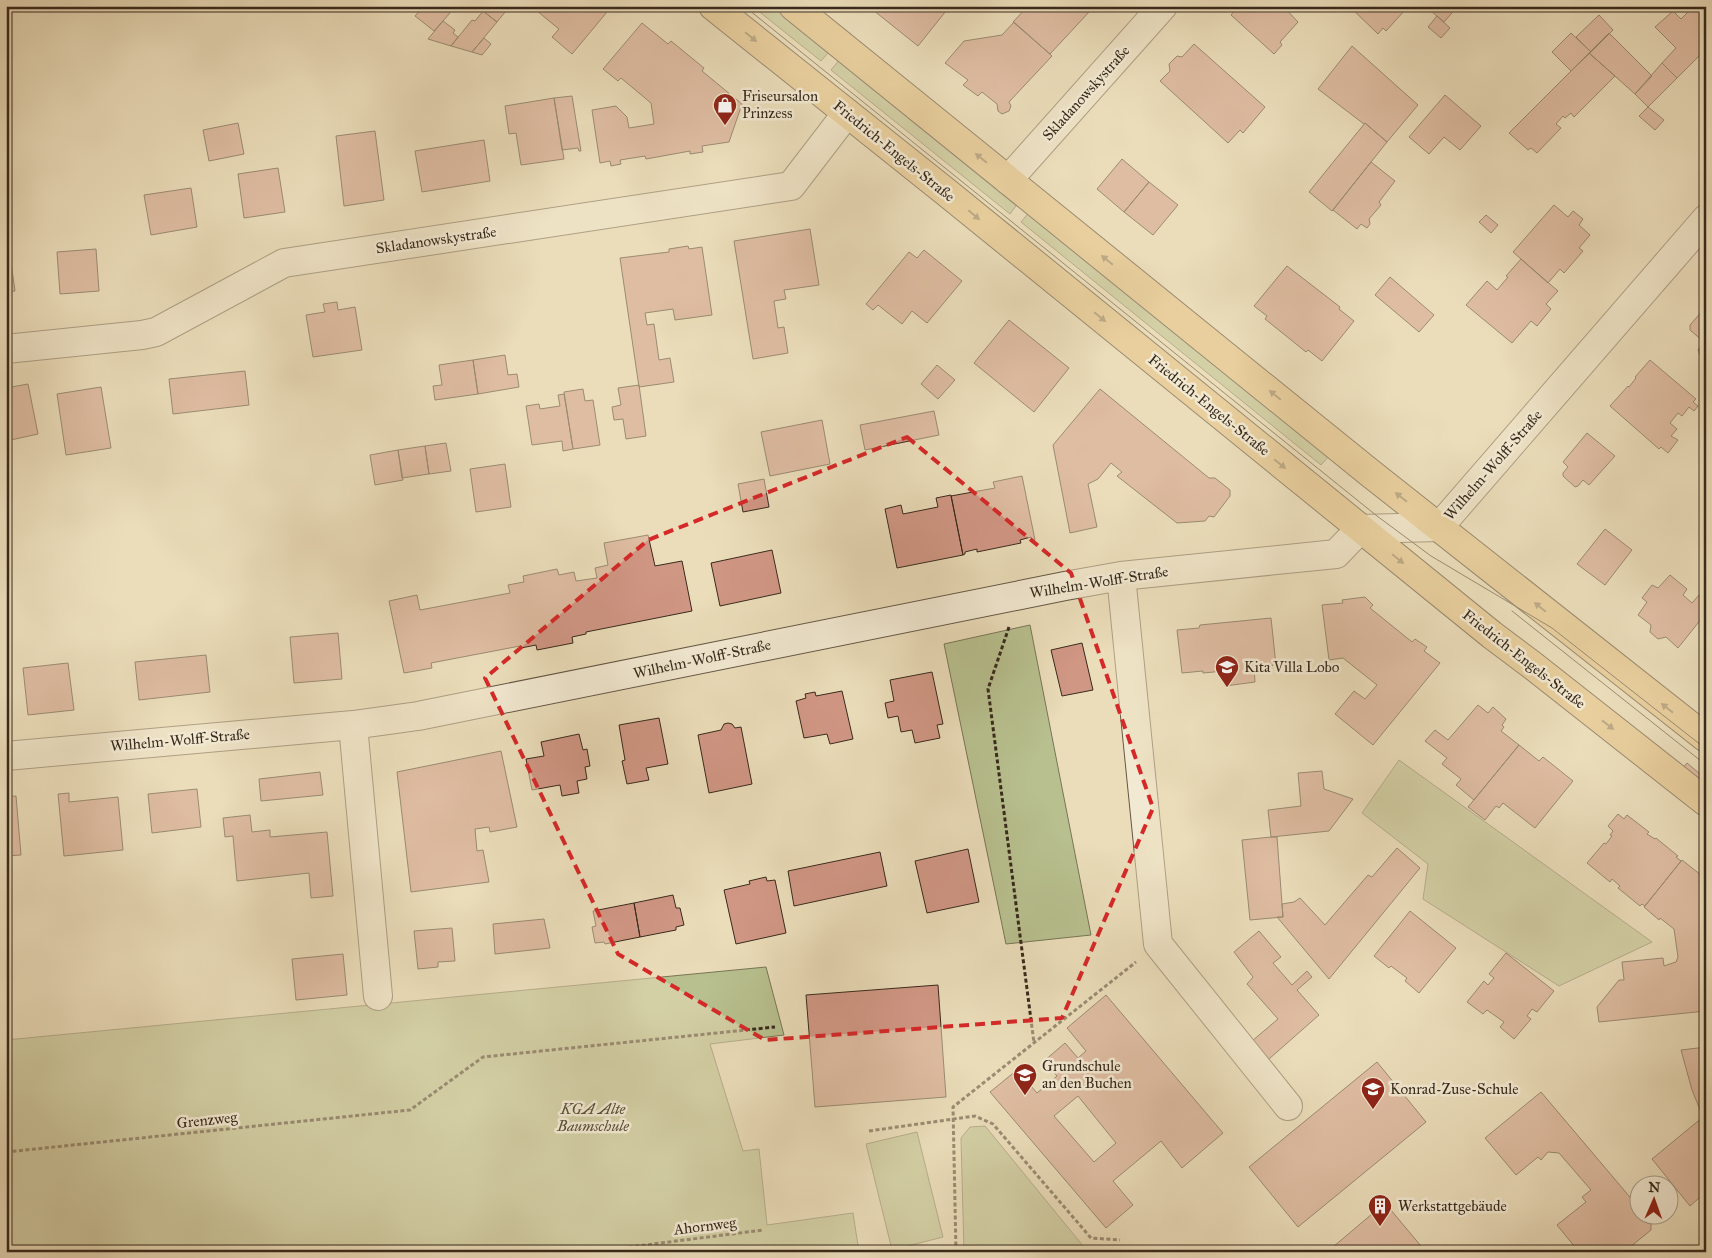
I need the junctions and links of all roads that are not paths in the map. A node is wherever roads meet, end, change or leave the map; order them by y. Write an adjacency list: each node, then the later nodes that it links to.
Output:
1 (713, 6): 4 (main road, Friedrich-Engels-Straße, one-way to 4)
2 (793, 6): 5 (main road, one-way to 2)
3 (1163, 6): 5 (street, Skladanowskystraße)
4 (847, 114): 7 (street, Skladanowskystraße); 9 (main road, Friedrich-Engels-Straße, one-way to 9)
5 (1008, 180): 8 (main road, one-way to 5)
6 (1706, 219): 8 (street, Wilhelm-Wolff-Straße)
7 (6, 349)
8 (1439, 527): 9 (street, Wilhelm-Wolff-Straße); 12 (main road, one-way to 8)
9 (1360, 529): 10 (street, Wilhelm-Wolff-Straße); 14 (main road, Friedrich-Engels-Straße, one-way to 14)
10 (1121, 576): 11 (street, Wilhelm-Wolff-Straße); 16 (street)
11 (353, 725): 13 (street, Wilhelm-Wolff-Straße); 15 (street)
12 (1706, 738)
13 (6, 756)
14 (1706, 802)
15 (378, 996)
16 (1288, 1106)

